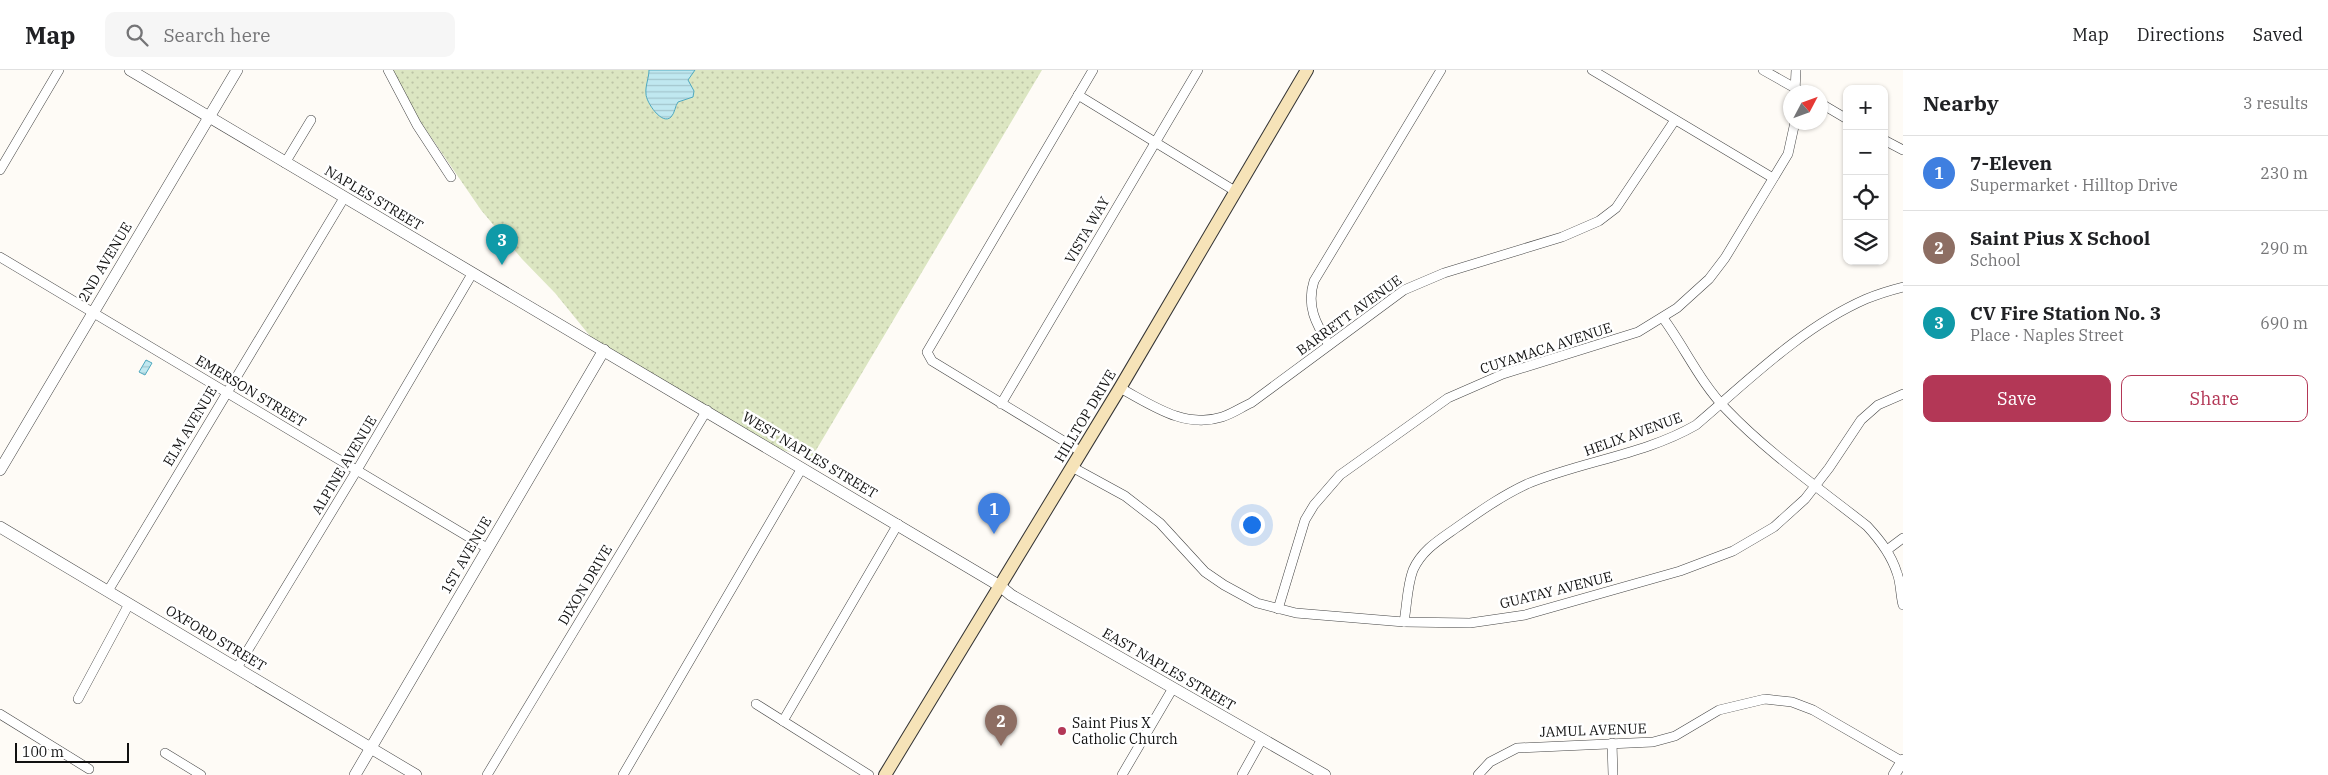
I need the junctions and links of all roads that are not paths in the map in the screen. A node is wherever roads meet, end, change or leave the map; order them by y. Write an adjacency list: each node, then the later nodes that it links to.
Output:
1 (59, 70): 25 (street)
2 (237, 70): 17 (street, 2ND AVENUE)
3 (388, 70): 26 (street)
4 (1092, 70): 14 (street)
5 (1198, 70): 22 (street, VISTA WAY)
6 (1307, 70): 28 (main road, HILLTOP DRIVE)
7 (1441, 70): 35 (street)
8 (1592, 70): 19 (street)
9 (1763, 70): 12 (street)
10 (1796, 70): 13 (street)
11 (133, 71): 17 (street, NAPLES STREET)
12 (1787, 85)
13 (1797, 85)
14 (1078, 95): 22 (street); 40 (street)
15 (1828, 107): 16 (street)
16 (1843, 116)
17 (209, 117): 24 (street, NAPLES STREET); 33 (street, 2ND AVENUE)
18 (311, 120): 24 (street)
19 (1675, 120): 27 (street); 35 (street, BARRETT AVENUE)
20 (1793, 130): 27 (street, CUYAMACA AVENUE)
21 (1888, 142): 23 (street)
22 (1154, 143): 28 (street); 40 (street, VISTA WAY)
23 (1903, 150)
24 (285, 163): 29 (street, NAPLES STREET)
25 (0, 170)
26 (451, 177)
27 (1773, 178): 34 (street, CUYAMACA AVENUE)
28 (1235, 191): 37 (main road, HILLTOP DRIVE)
29 (344, 198): 31 (street, NAPLES STREET); 38 (street, ELM AVENUE)
30 (0, 257): 33 (street, EMERSON STREET)
31 (472, 274): 36 (street, NAPLES STREET); 47 (street, ALPINE AVENUE)
32 (1903, 286): 41 (street, HELIX AVENUE)
33 (93, 312): 38 (street, EMERSON STREET); 46 (street, 2ND AVENUE)
34 (1663, 318): 41 (street); 58 (street, CUYAMACA AVENUE)
35 (1330, 346): 37 (street, BARRETT AVENUE)
36 (604, 350): 42 (street, WEST NAPLES STREET); 52 (street, 1ST AVENUE)
37 (1120, 388): 43 (main road, HILLTOP DRIVE)
38 (226, 392): 47 (street, EMERSON STREET); 55 (street, ELM AVENUE)
39 (1903, 394): 48 (street, GUATAY AVENUE)
40 (1000, 404): 43 (street)
41 (1721, 404): 48 (street); 59 (street, HELIX AVENUE)
42 (707, 410): 45 (street, WEST NAPLES STREET); 75 (street, DIXON DRIVE)
43 (1080, 451): 44 (main road, HILLTOP DRIVE)
44 (1072, 467): 54 (main road, HILLTOP DRIVE); 58 (street, GUATAY AVENUE)
45 (802, 468): 49 (street, WEST NAPLES STREET); 76 (street)
46 (0, 470)
47 (357, 470): 52 (street, EMERSON STREET); 60 (street, ALPINE AVENUE)
48 (1816, 486): 53 (street); 59 (street, GUATAY AVENUE)
49 (898, 524): 54 (street, WEST NAPLES STREET); 65 (street)
50 (0, 527): 55 (street, OXFORD STREET)
51 (1903, 538): 53 (street)
52 (487, 548): 68 (street, 1ST AVENUE)
53 (1887, 550): 57 (street)
54 (1000, 586): 61 (street, EAST NAPLES STREET); 78 (main road, HILLTOP DRIVE)
55 (108, 591): 56 (street, OXFORD STREET)
56 (129, 604): 60 (street, OXFORD STREET); 62 (street)
57 (1903, 605)
58 (1278, 609): 59 (street, GUATAY AVENUE)
59 (1404, 622)
60 (237, 668): 68 (street, OXFORD STREET)
61 (1173, 688): 66 (street, EAST NAPLES STREET); 79 (street)
62 (78, 699)
63 (756, 704): 65 (street)
64 (0, 714): 71 (street)
65 (783, 721): 77 (street)
66 (1262, 739): 80 (street); 81 (street, EAST NAPLES STREET)
67 (1612, 743): 70 (street, JAMUL AVENUE); 82 (street, JAMUL AVENUE); 83 (street)
68 (371, 748): 73 (street, 1ST AVENUE); 74 (street, OXFORD STREET)
69 (165, 753): 72 (street)
70 (1903, 761): 84 (street)
71 (89, 769)
72 (201, 775)
73 (355, 775)
74 (416, 775)
75 (487, 775)
76 (623, 775)
77 (869, 775)
78 (885, 775)
79 (1122, 775)
80 (1242, 775)
81 (1325, 775)
82 (1478, 775)
83 (1613, 775)
84 (1894, 775)

